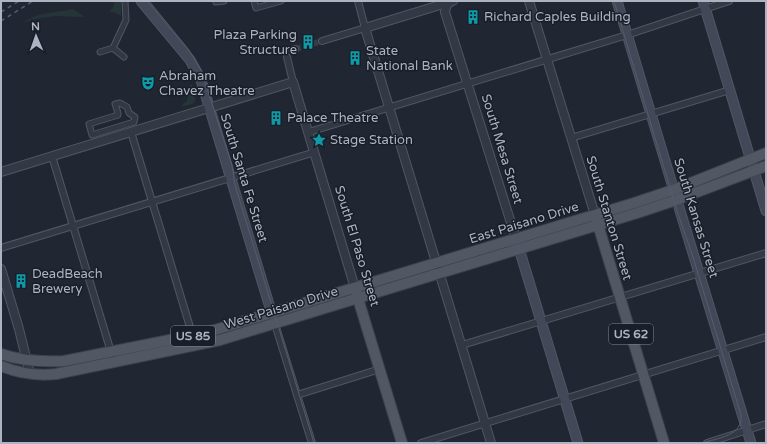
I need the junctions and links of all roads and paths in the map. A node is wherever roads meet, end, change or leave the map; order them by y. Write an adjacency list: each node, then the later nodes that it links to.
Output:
1 (125, 1): 16 (street)
2 (141, 1): 24 (main road, South Santa Fe Street)
3 (216, 1): 4 (street)
4 (224, 1)
5 (254, 1): 6 (street)
6 (281, 1)
7 (359, 1): 13 (street)
8 (451, 1): 13 (street); 22 (street, South Mesa Street)
9 (529, 1): 20 (street, South Stanton Street)
10 (617, 1): 14 (main road, South Kansas Street)
11 (729, 1): 12 (street)
12 (704, 5): 14 (street); 23 (main road)
13 (366, 28): 15 (street); 25 (street)
14 (627, 35): 20 (street); 26 (main road, South Kansas Street)
15 (322, 41)
16 (113, 48): 17 (street); 18 (street)
17 (100, 52)
18 (124, 57)
19 (287, 57): 21 (street, South El Paso Street)
20 (547, 59): 22 (street); 30 (street, South Stanton Street)
21 (293, 82): 24 (street); 29 (street, South El Paso Street)
22 (468, 83): 25 (street); 46 (street, South Mesa Street)
23 (730, 90): 26 (street); 34 (main road)
24 (209, 107): 28 (street); 38 (main road, South Santa Fe Street)
25 (390, 107): 29 (street); 50 (street)
26 (651, 114): 30 (street); 39 (main road, South Kansas Street)
27 (89, 124): 27 (street)
28 (131, 132): 33 (street); 41 (street)
29 (309, 132): 31 (street, South El Paso Street)
30 (571, 138): 43 (street, South Stanton Street)
31 (315, 152): 38 (street); 53 (street, South El Paso Street)
32 (766, 154): 34 (main road, East Paisano Drive)
33 (52, 156): 37 (street); 45 (street)
34 (751, 159): 36 (main road); 39 (main road, East Paisano Drive)
35 (766, 166): 36 (main road, East Paisano Drive)
36 (754, 170): 40 (main road, East Paisano Drive); 42 (main road)
37 (1, 172)
38 (230, 178): 41 (street); 55 (main road, South Santa Fe Street)
39 (673, 190): 40 (main road, South Kansas Street); 43 (main road, East Paisano Drive)
40 (676, 200): 44 (main road, East Paisano Drive); 52 (main road, South Kansas Street)
41 (152, 202): 45 (street); 59 (street)
42 (766, 211)
43 (595, 215): 44 (main road, South Stanton Street / US 62); 46 (main road, East Paisano Drive)
44 (598, 225): 48 (main road, East Paisano Drive); 54 (main road, South Stanton Street / US 62)
45 (74, 226): 47 (street); 63 (street)
46 (516, 239): 48 (main road, South Mesa Street); 50 (main road, East Paisano Drive)
47 (1, 248)
48 (519, 249): 50 (main road, East Paisano Drive); 56 (main road, South Mesa Street)
49 (766, 253): 52 (street)
50 (438, 268): 53 (main road, East Paisano Drive); 60 (street)
51 (1, 269): 64 (street)
52 (699, 273): 54 (street); 61 (main road, South Kansas Street)
53 (357, 293): 55 (main road, West Paisano Drive / US 85); 57 (main road, West Paisano Drive / US 85); 66 (main road, South El Paso Street)
54 (620, 297): 56 (street); 68 (main road, South Stanton Street / US 62)
55 (272, 313): 57 (main road, South Santa Fe Street); 59 (main road, West Paisano Drive / US 85)
56 (541, 321): 60 (street); 70 (main road, South Mesa Street)
57 (275, 324): 59 (main road, West Paisano Drive / US 85); 69 (street)
58 (766, 338): 61 (street)
59 (194, 341): 63 (main road, West Paisano Drive / US 85)
60 (462, 345): 71 (street)
61 (723, 350): 68 (street); 73 (main road, South Kansas Street)
62 (1, 354): 64 (main road, West Paisano Drive / US 85)
63 (113, 357): 64 (main road, West Paisano Drive / US 85); 67 (main road, West Paisano Drive / US 85)
64 (28, 360): 67 (street)
65 (1, 366): 67 (main road, West Paisano Drive / US 85)
66 (380, 369): 69 (street); 75 (main road, South El Paso Street)
67 (30, 374)
68 (643, 375): 70 (street); 79 (main road, South Stanton Street / US 62)
69 (297, 395): 74 (street)
70 (564, 399): 71 (street); 78 (main road, South Mesa Street)
71 (485, 423): 76 (street); 77 (street)
72 (766, 424): 73 (street)
73 (748, 430): 80 (street); 81 (main road, South Kansas Street)
74 (312, 443)
75 (402, 443)
76 (421, 443)
77 (491, 443)
78 (578, 443)
79 (664, 443)
80 (707, 443)
81 (751, 443)

